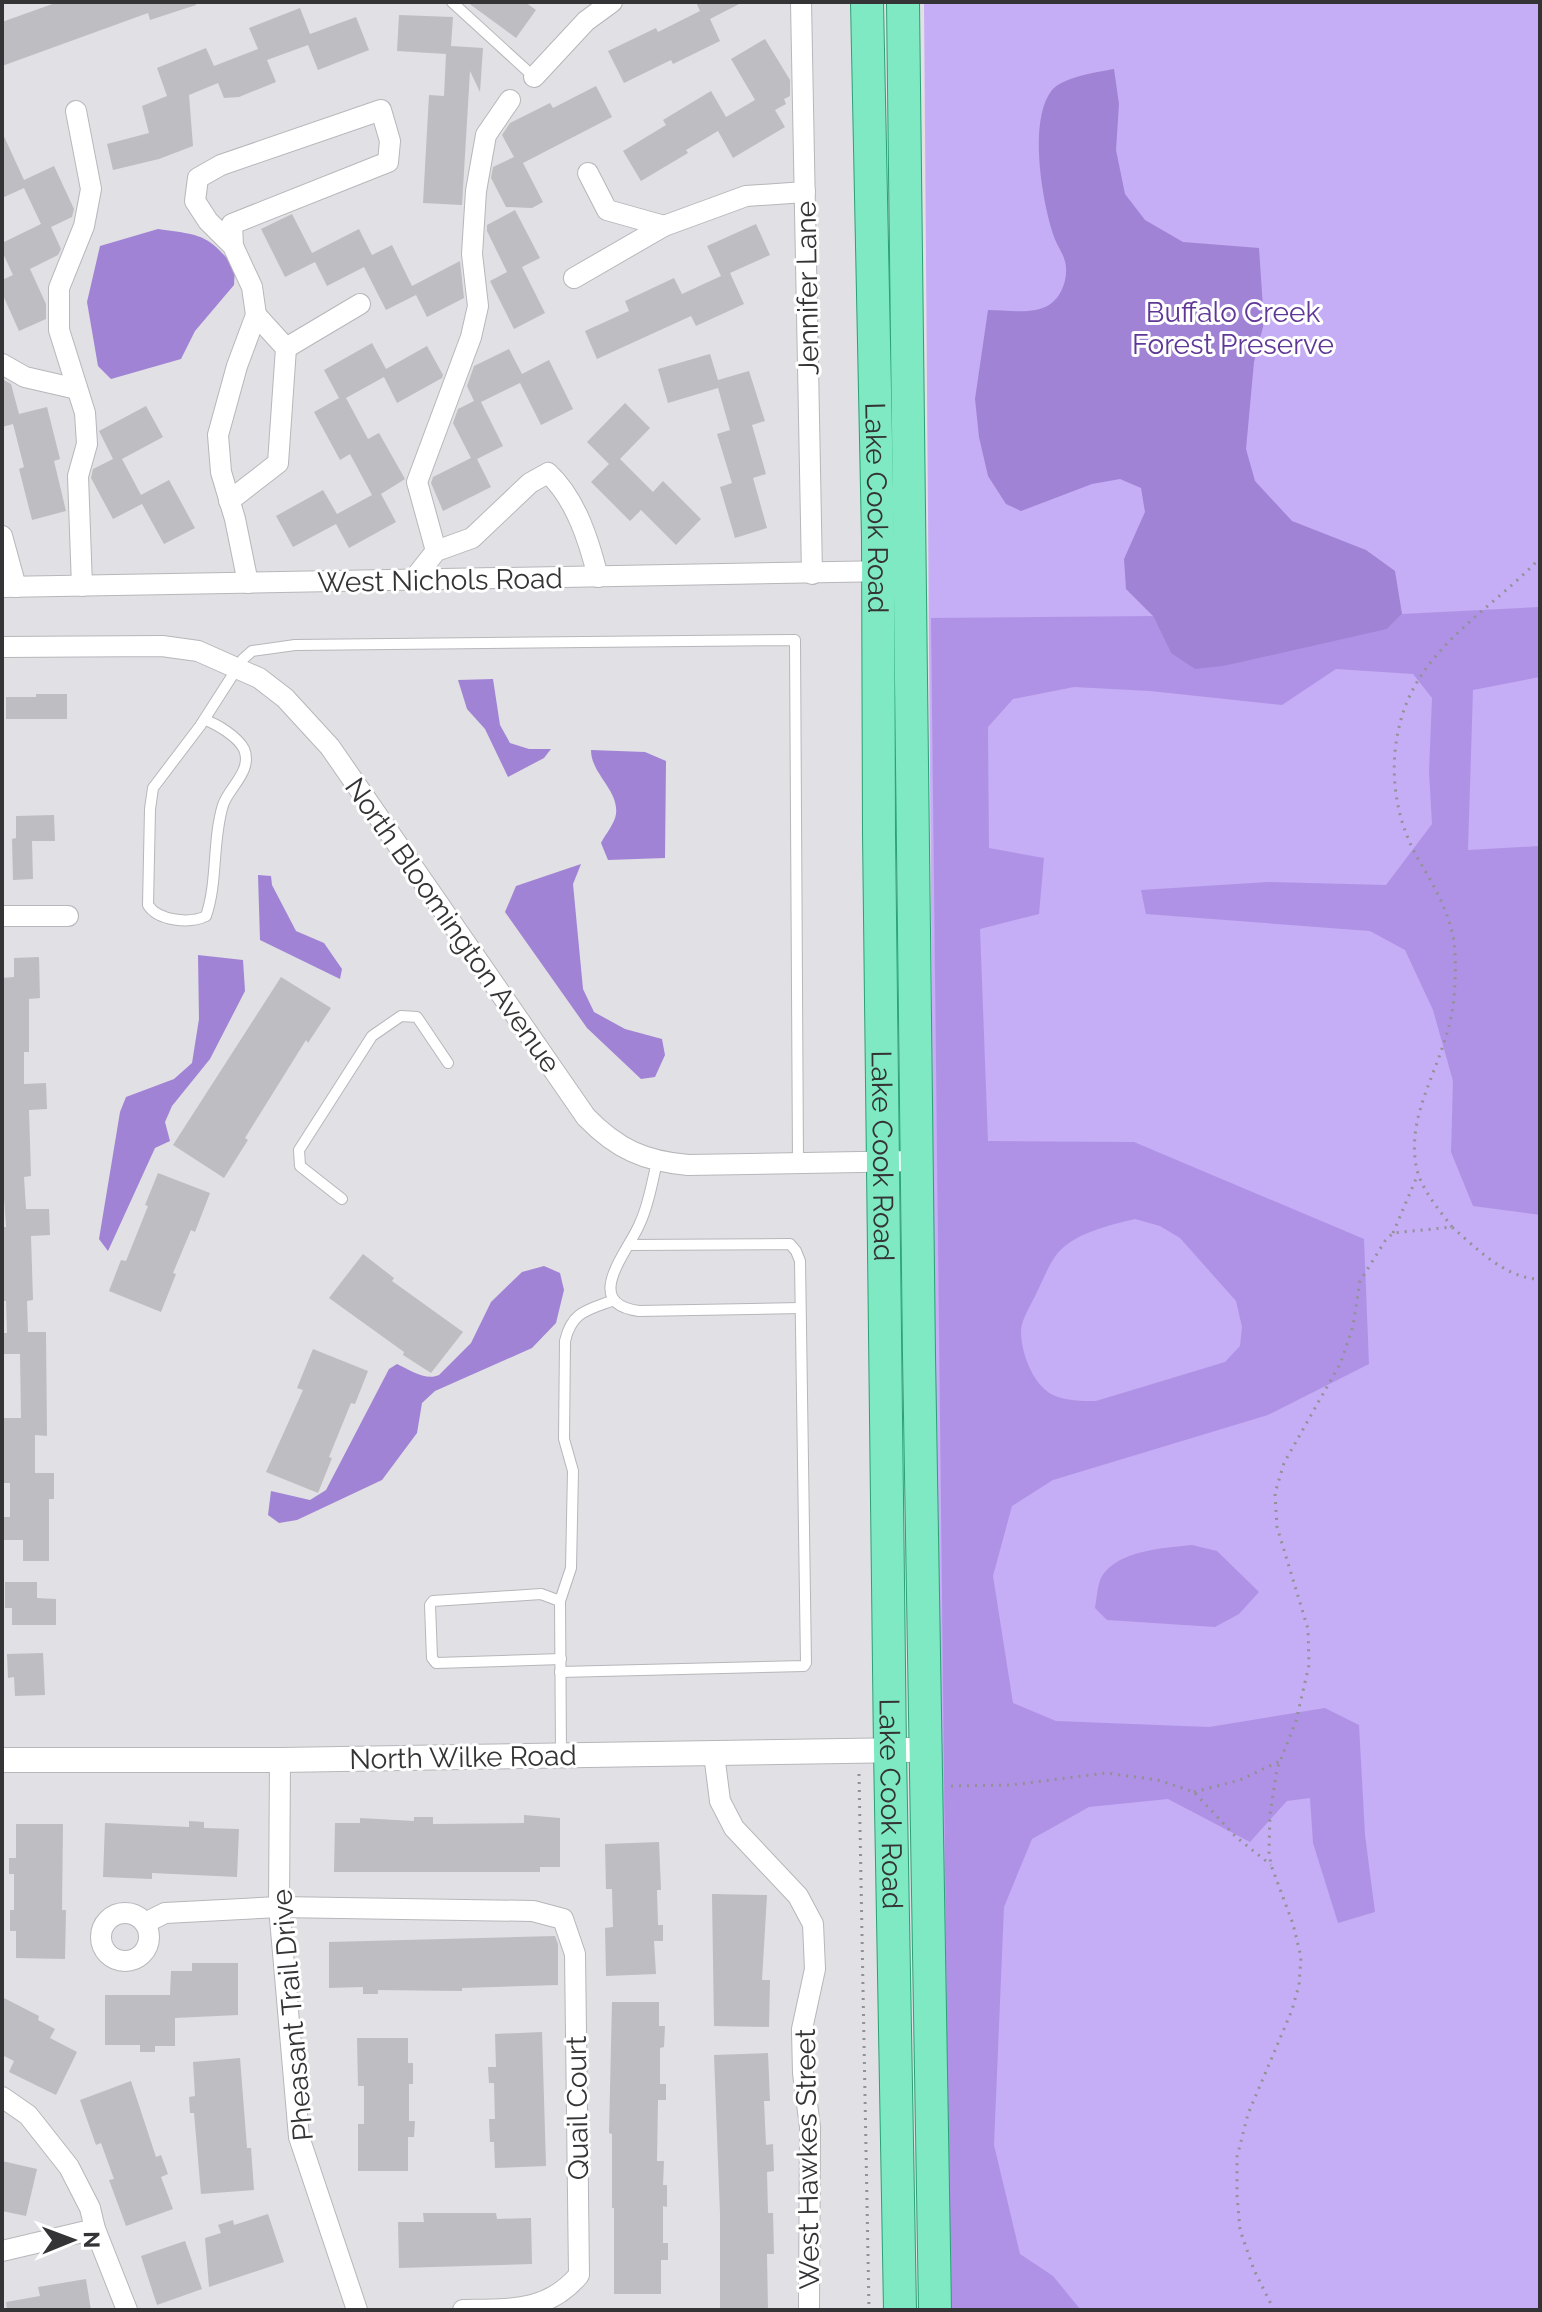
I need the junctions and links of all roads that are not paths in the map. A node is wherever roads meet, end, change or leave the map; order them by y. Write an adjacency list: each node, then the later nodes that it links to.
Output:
1 (452, 2): 6 (lane)
2 (612, 2): 6 (street)
3 (801, 2): 10 (street, Jennifer Lane)
4 (867, 2): 22 (main road, Lake Cook Road)
5 (903, 2): 22 (main road, Lake Cook Road)
6 (534, 77)
7 (510, 100): 21 (street)
8 (76, 111): 18 (street)
9 (588, 173): 11 (street)
10 (805, 192): 11 (street); 23 (street, Jennifer Lane)
11 (664, 226): 13 (street)
12 (233, 246): 12 (street); 15 (street)
13 (574, 278)
14 (360, 304): 16 (street)
15 (256, 315): 16 (street); 19 (street)
16 (286, 348): 19 (street)
17 (2, 364): 18 (street)
18 (77, 389): 27 (street)
19 (229, 501): 26 (street)
20 (2, 536): 28 (street)
21 (436, 551): 24 (street); 25 (street)
22 (894, 571): 23 (street, West Nichols Road); 35 (main road, Lake Cook Road); 36 (main road, Lake Cook Road)
23 (812, 574): 24 (street, West Nichols Road)
24 (598, 577): 25 (street, West Nichols Road)
25 (413, 580): 26 (street, West Nichols Road)
26 (248, 583): 27 (street, West Nichols Road)
27 (82, 586): 28 (street, West Nichols Road)
28 (9, 587)
29 (2, 647): 30 (street, North Bloomington Avenue)
30 (237, 668): 31 (lane); 37 (street, North Bloomington Avenue); 38 (lane)
31 (205, 720): 31 (lane)
32 (2, 916): 33 (street)
33 (68, 916)
34 (448, 1063): 39 (lane)
35 (883, 1161): 36 (street, North Bloomington Avenue); 38 (street, North Bloomington Avenue); 47 (main road, Lake Cook Road)
36 (917, 1161): 46 (main road, Lake Cook Road)
37 (657, 1162): 38 (street, North Bloomington Avenue); 40 (lane)
38 (798, 1163)
39 (342, 1199)
40 (629, 1245): 41 (lane); 42 (lane)
41 (614, 1300): 42 (lane); 43 (lane)
42 (800, 1308): 45 (lane)
43 (560, 1601): 44 (lane); 44 (lane)
44 (561, 1659): 45 (lane)
45 (560, 1672): 49 (lane)
46 (924, 1750): 47 (street, North Wilke Road); 62 (main road, Lake Cook Road)
47 (874, 1751): 48 (street, North Wilke Road); 61 (main road, Lake Cook Road)
48 (714, 1754): 49 (street, North Wilke Road); 60 (street, West Hawkes Street)
49 (561, 1756): 51 (street, North Wilke Road)
50 (2, 1760): 51 (street, North Wilke Road)
51 (280, 1760): 52 (street, Pheasant Trail Drive)
52 (279, 1907): 53 (street); 58 (street, Pheasant Trail Drive); 59 (street, Quail Court)
53 (145, 1923)
54 (2, 2097): 55 (street)
55 (95, 2229): 56 (street); 57 (street)
56 (2, 2251)
57 (127, 2310)
58 (357, 2310)
59 (463, 2310)
60 (809, 2310)
61 (900, 2310)
62 (935, 2310)

